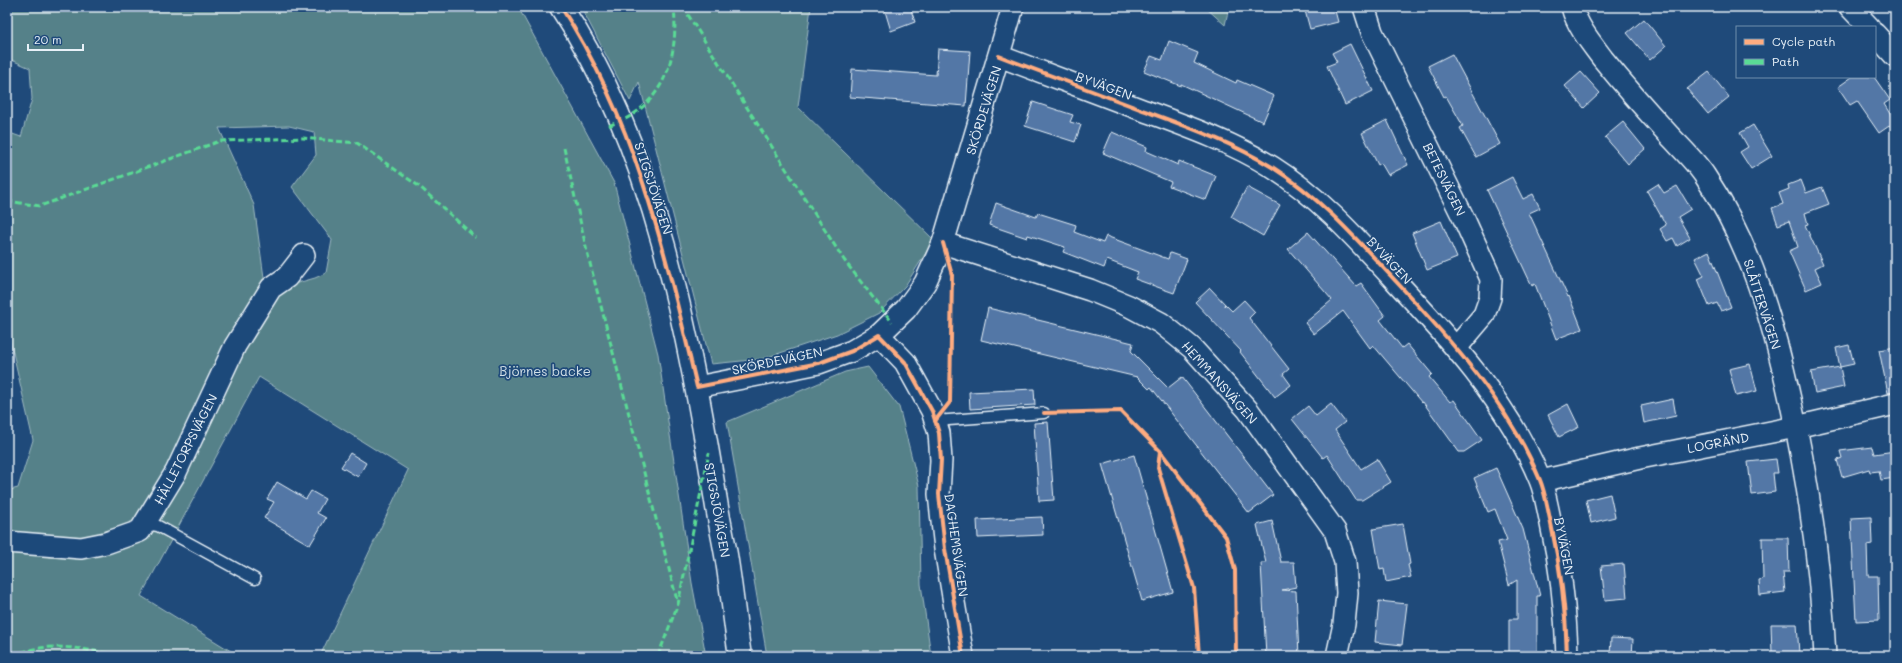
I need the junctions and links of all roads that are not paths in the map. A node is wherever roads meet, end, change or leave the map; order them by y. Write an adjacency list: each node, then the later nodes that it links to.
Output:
1 (561, 7): 14 (main road, STIGSJÖVÄGEN)
2 (1013, 7): 8 (street, SKÖRDEVÄGEN)
3 (1364, 7): 13 (street, BETESVÄGEN)
4 (1572, 7): 18 (street, SLÅTTERVÄGEN)
5 (1850, 7): 6 (street)
6 (1868, 26)
7 (1876, 35): 9 (street)
8 (999, 56): 10 (street, SKÖRDEVÄGEN); 13 (street, BYVÄGEN)
9 (1895, 56)
10 (943, 243): 12 (street, SKÖRDEVÄGEN); 25 (street, HEMMANSVÄGEN)
11 (304, 255): 20 (street, HÄLLETORPSVÄGEN)
12 (879, 335): 14 (street, SKÖRDEVÄGEN); 17 (street, DAGHEMSVÄGEN)
13 (1456, 348): 19 (street, BYVÄGEN)
14 (697, 387): 23 (main road, STIGSJÖVÄGEN)
15 (1895, 404): 18 (street, LOGRÄND)
16 (1044, 413): 17 (lane)
17 (936, 420): 24 (street, DAGHEMSVÄGEN)
18 (1796, 427): 19 (street, LOGRÄND); 27 (street, SLÅTTERVÄGEN)
19 (1541, 481): 26 (street, BYVÄGEN)
20 (146, 524): 21 (street, HÄLLETORPSVÄGEN); 22 (lane)
21 (7, 542)
22 (255, 579)
23 (740, 656)
24 (963, 656)
25 (1337, 656)
26 (1568, 656)
27 (1825, 656)

